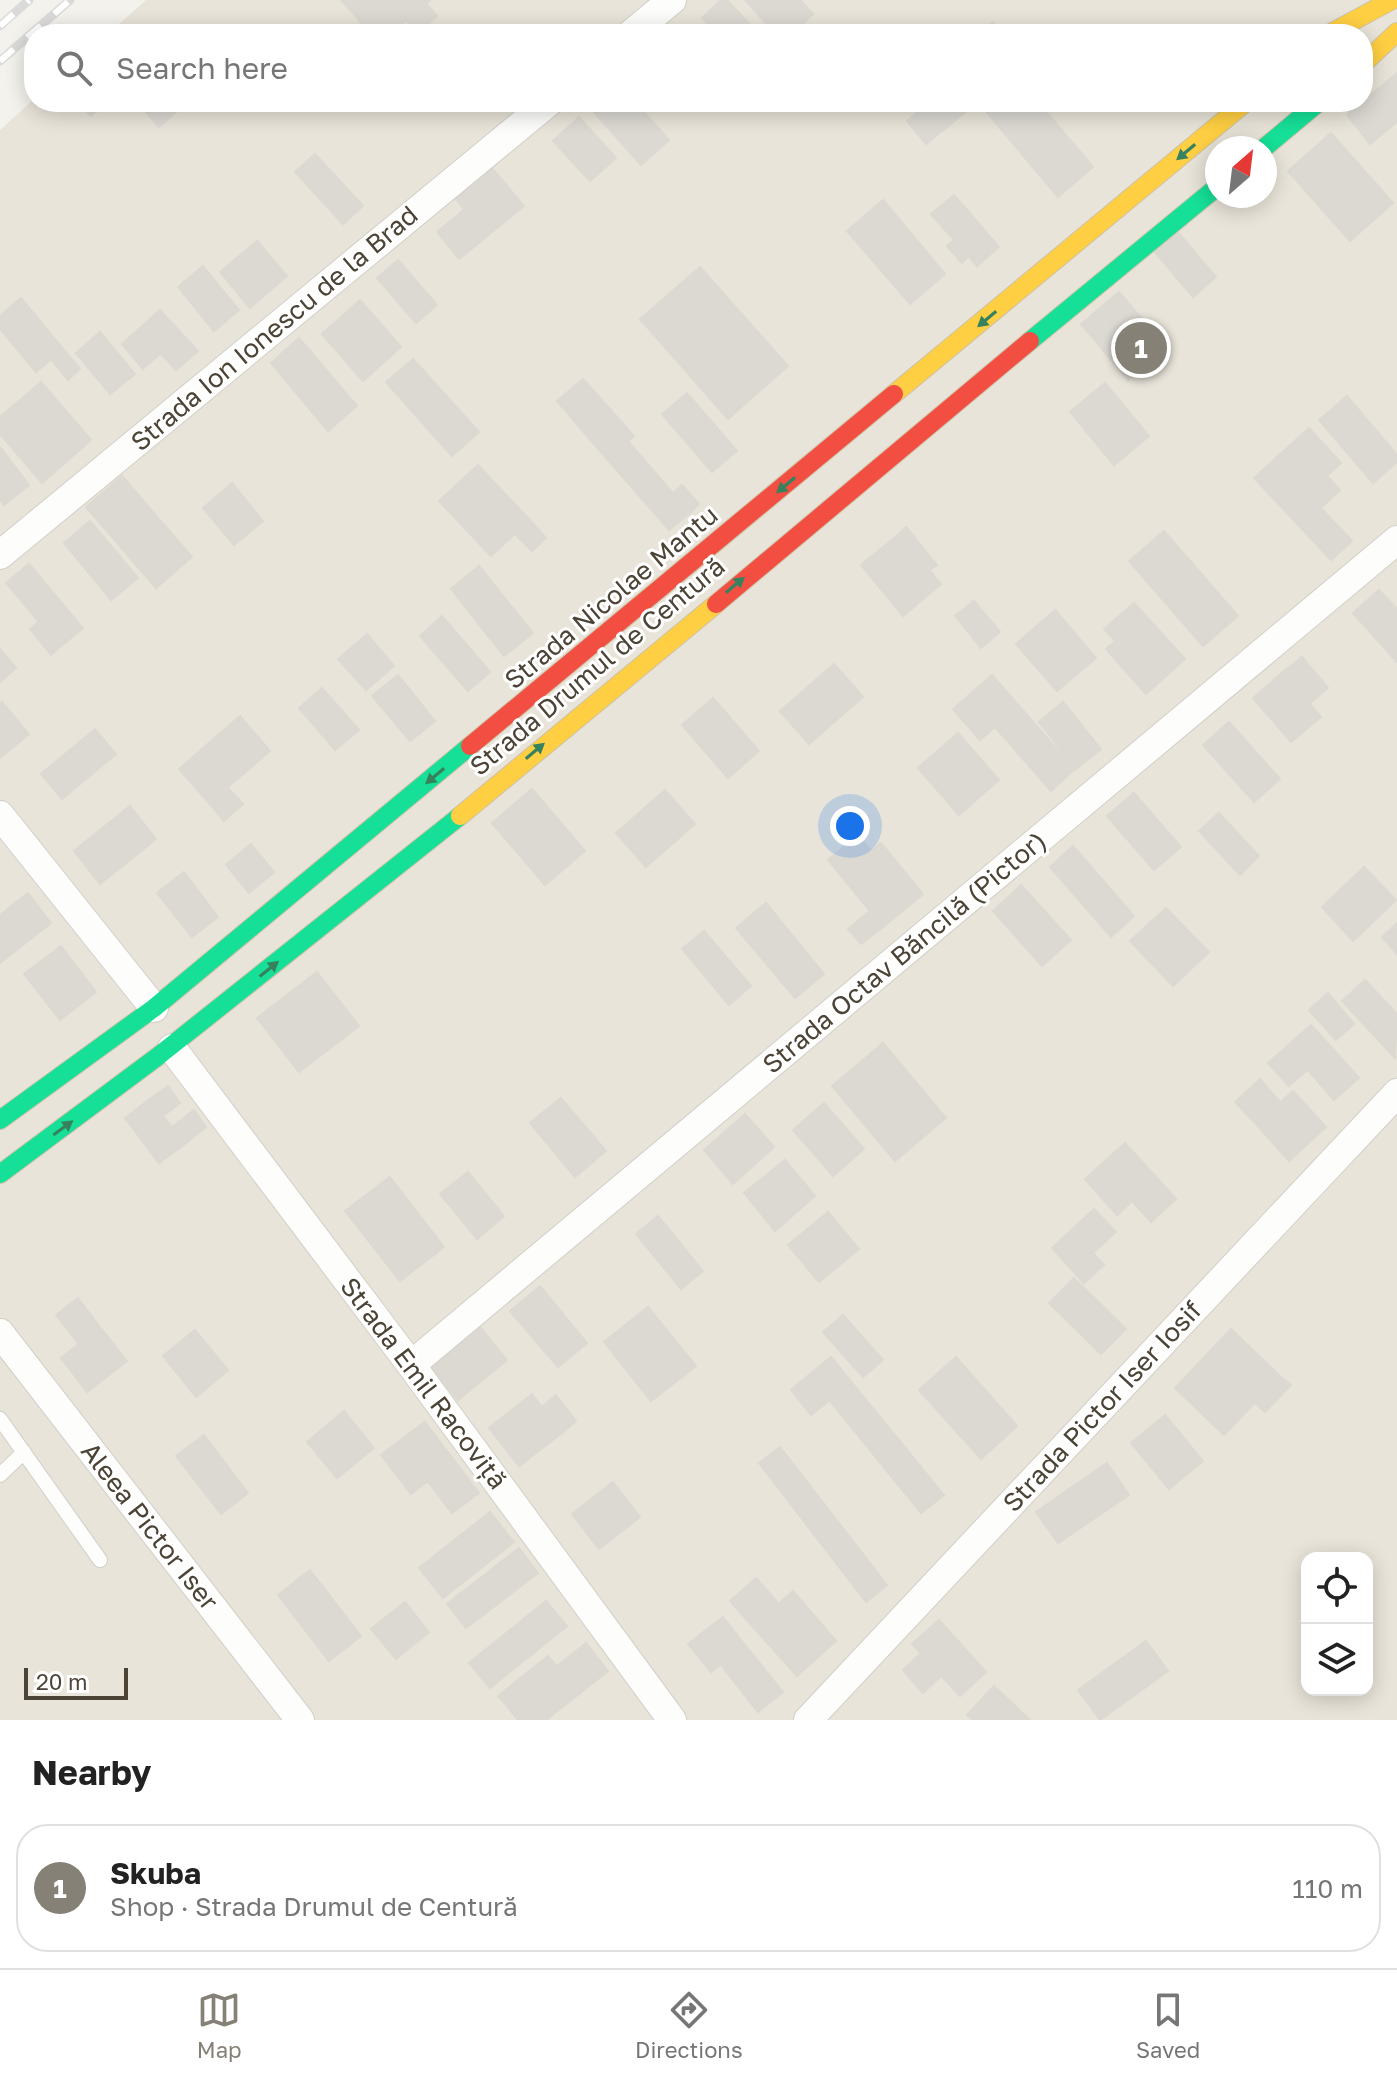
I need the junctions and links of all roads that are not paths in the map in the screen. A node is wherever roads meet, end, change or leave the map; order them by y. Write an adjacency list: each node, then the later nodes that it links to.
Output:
1 (672, 0): 3 (street)
2 (1392, 0): 4 (highway)
3 (643, 24)
4 (1348, 24)
5 (1397, 32): 6 (highway)
6 (1373, 55)
7 (537, 112): 13 (street, Strada Ion Ionescu de la Brad)
8 (1234, 112): 15 (highway, Strada Nicolae Mantu, one-way to 15)
9 (1307, 112): 10 (highway)
10 (1277, 137)
11 (1205, 197): 16 (highway, Strada Drumul de Centură, one-way to 11)
12 (1397, 540): 21 (street, Strada Octav Băncilă (Pictor))
13 (0, 555)
14 (0, 815): 15 (street)
15 (154, 1008): 18 (highway, Strada Nicolae Mantu)
16 (172, 1048): 19 (highway, Strada Drumul de Centură, one-way to 16); 21 (street, Strada Emil Racoviță)
17 (1397, 1093): 26 (street, Strada Pictor Iser Iosif)
18 (0, 1120)
19 (0, 1174)
20 (0, 1333): 27 (street, Aleea Pictor Iser)
21 (411, 1365): 28 (street, Strada Emil Racoviță)
22 (0, 1419): 23 (lane)
23 (24, 1452): 24 (lane); 25 (lane)
24 (0, 1475)
25 (100, 1560)
26 (818, 1718)
27 (300, 1720)
28 (672, 1720)

